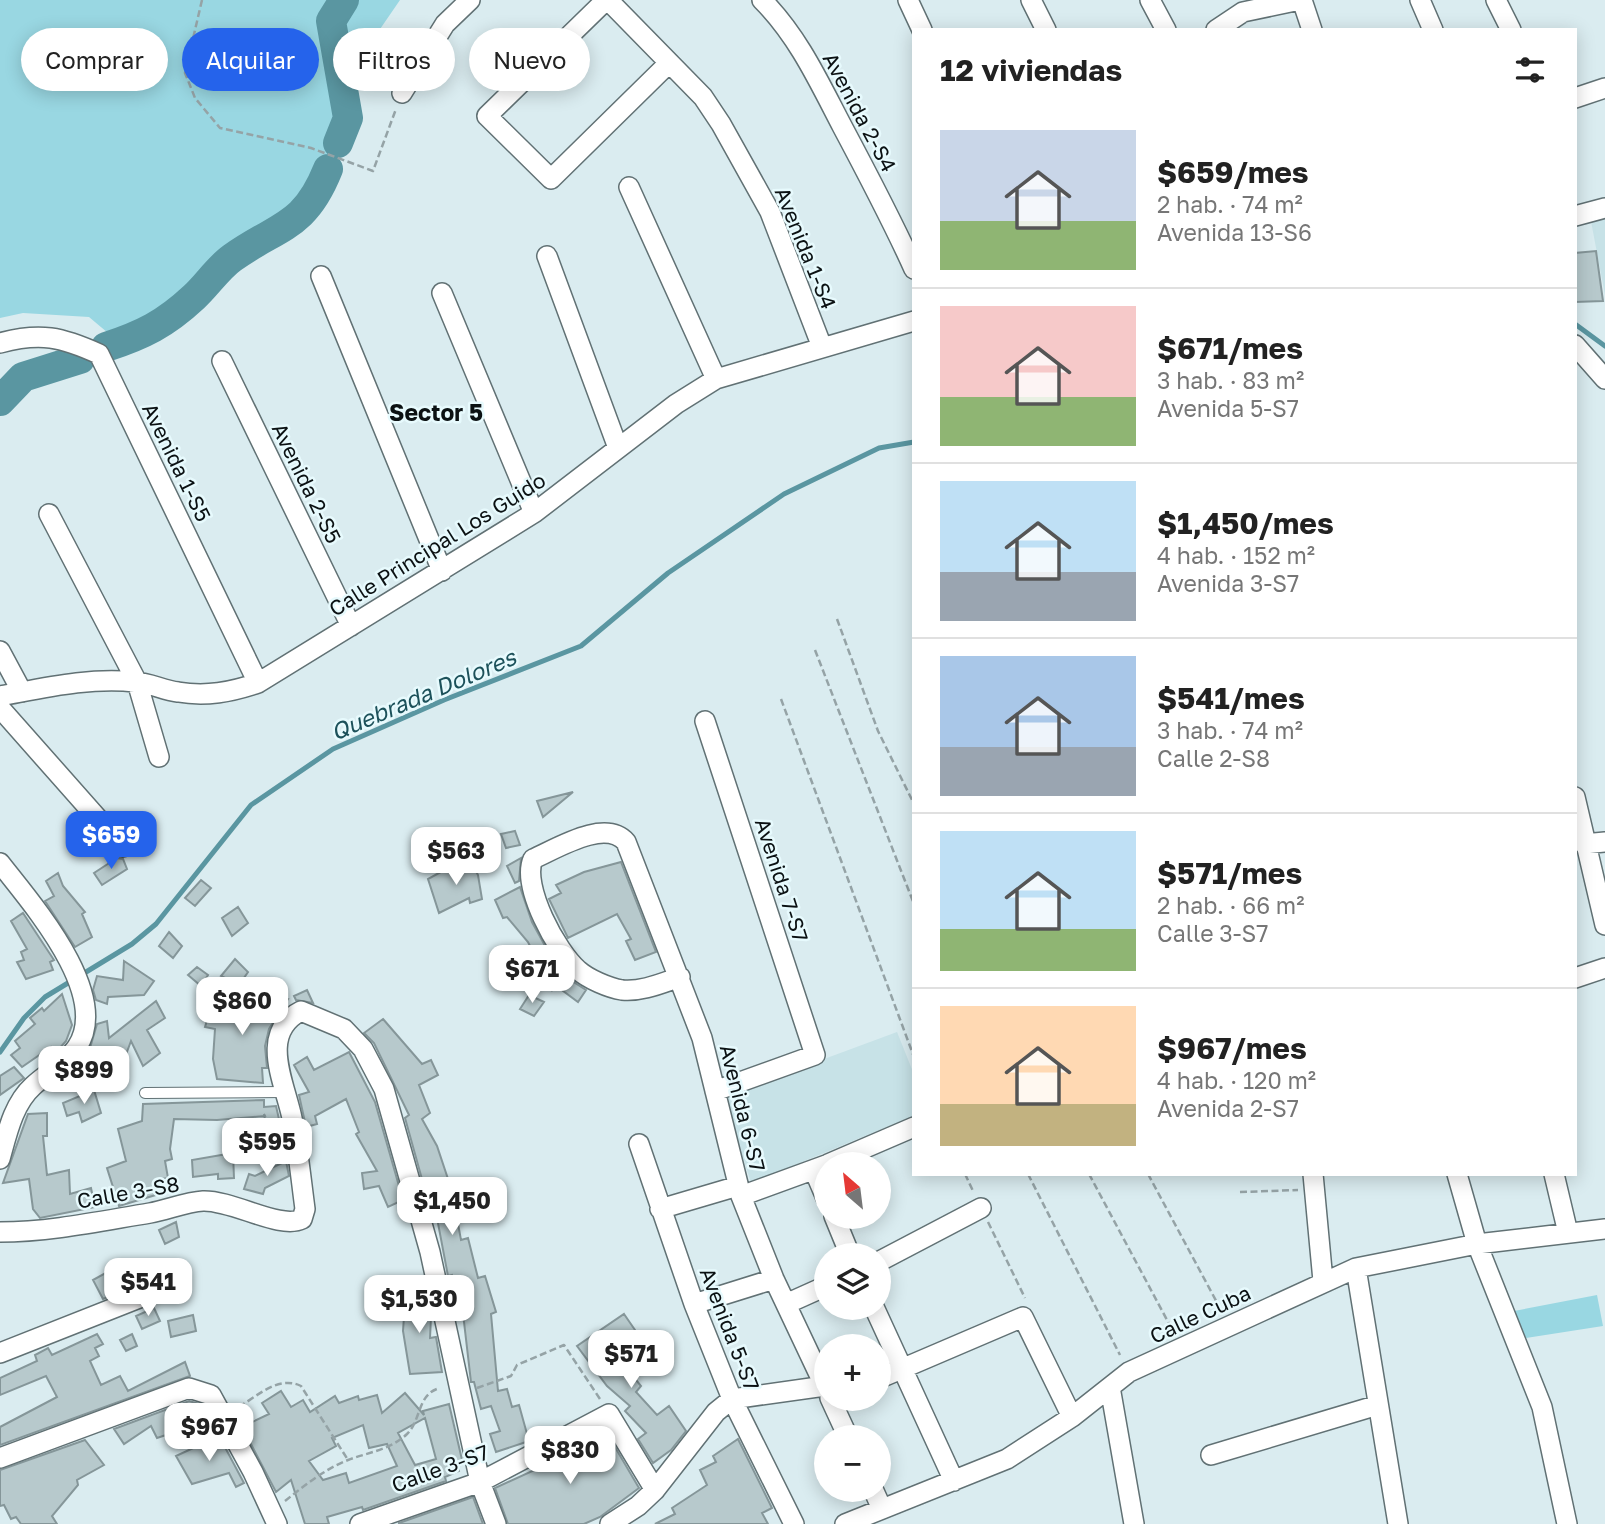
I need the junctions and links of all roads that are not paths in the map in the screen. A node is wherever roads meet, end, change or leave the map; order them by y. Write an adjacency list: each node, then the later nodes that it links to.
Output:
1 (470, 0): 20 (street)
2 (607, 0): 18 (street, Avenida 1-S4); 18 (street)
3 (762, 0): 26 (street, Avenida 2-S4)
4 (908, 0): 11 (street)
5 (1031, 0): 12 (street)
6 (1150, 0): 13 (street)
7 (1301, 0): 10 (street); 15 (street)
8 (1420, 0): 16 (street)
9 (1496, 0): 17 (street)
10 (1241, 6): 14 (street)
11 (921, 28)
12 (1045, 28)
13 (1165, 28)
14 (1218, 28)
15 (1311, 28)
16 (1432, 28)
17 (1510, 28)
18 (668, 64): 31 (street, Avenida 1-S4)
19 (1605, 88): 21 (street)
20 (402, 93)
21 (1577, 97)
22 (629, 187): 34 (street)
23 (1605, 208): 24 (street)
24 (1577, 215)
25 (547, 256): 36 (street)
26 (912, 266)
27 (321, 276): 39 (street)
28 (442, 293): 37 (street)
29 (912, 322): 31 (street, Calle Principal Los Guido)
30 (0, 343): 43 (street, Avenida 1-S5)
31 (822, 347): 34 (street, Calle Principal Los Guido)
32 (1577, 347): 35 (street)
33 (222, 361): 40 (street, Avenida 2-S5)
34 (716, 379): 36 (street, Calle Principal Los Guido)
35 (1605, 379)
36 (618, 448): 37 (street, Calle Principal Los Guido)
37 (534, 513): 39 (street, Calle Principal Los Guido)
38 (49, 514): 42 (street)
39 (442, 571): 40 (street, Calle Principal Los Guido)
40 (351, 626): 43 (street, Calle Principal Los Guido)
41 (0, 652): 44 (street)
42 (137, 681): 43 (street, Calle Principal Los Guido); 44 (street, Calle Principal Los Guido); 48 (street)
43 (258, 683)
44 (22, 692): 45 (street, Calle Principal Los Guido)
45 (0, 696)
46 (0, 708): 51 (street)
47 (705, 721): 58 (street, Avenida 7-S7)
48 (159, 757)
49 (1577, 815): 52 (street)
50 (1605, 842): 52 (street)
51 (123, 847)
52 (1582, 856): 54 (street)
53 (0, 863): 61 (street)
54 (1605, 925)
55 (1605, 968): 57 (street)
56 (681, 977): 56 (street, Avenida 6-S7); 58 (street, Avenida 6-S7)
57 (1577, 977)
58 (715, 1091): 70 (street, Avenida 6-S7)
59 (145, 1093): 60 (lane)
60 (284, 1093): 74 (street, Calle 3-S8); 98 (street)
61 (7, 1124): 65 (street)
62 (912, 1128): 64 (street)
63 (639, 1144): 72 (street, Avenida 5-S7)
64 (855, 1152)
65 (0, 1159)
66 (814, 1168): 70 (street)
67 (1458, 1176): 76 (street)
68 (1554, 1176): 75 (street)
69 (1314, 1182): 80 (street)
70 (740, 1191): 72 (street); 79 (street, Avenida 6-S7)
71 (981, 1208): 77 (street)
72 (660, 1209): 83 (street, Avenida 5-S7)
73 (1605, 1229): 75 (street, Calle Cuba)
74 (0, 1232)
75 (1568, 1233): 76 (street, Calle Cuba)
76 (1477, 1244): 78 (street, Calle Cuba); 110 (street)
77 (891, 1255)
78 (1356, 1268): 80 (street, Calle Cuba); 93 (street)
79 (774, 1279): 83 (street); 84 (street, Avenida 6-S7)
80 (1323, 1281): 90 (street, Calle Cuba)
81 (814, 1291): 84 (street)
82 (152, 1293): 86 (street)
83 (694, 1304): 92 (street, Avenida 5-S7)
84 (786, 1304): 87 (street, Avenida 6-S7)
85 (880, 1320): 88 (street)
86 (0, 1353)
87 (814, 1361)
88 (901, 1368): 89 (street); 94 (street); 97 (street)
89 (891, 1373)
90 (1110, 1387): 94 (street, Calle Cuba); 109 (street)
91 (814, 1395): 92 (street)
92 (732, 1399): 99 (street); 107 (street, Avenida 5-S7)
93 (1378, 1405): 95 (street); 103 (street)
94 (1072, 1417): 97 (street, Calle Cuba)
95 (1211, 1455)
96 (0, 1458): 102 (street)
97 (954, 1481): 101 (street, Calle Cuba)
98 (480, 1482): 99 (street, Calle 3-S7); 104 (street, Calle 3-S7); 105 (street)
99 (655, 1490): 106 (street)
100 (879, 1502): 101 (street)
101 (882, 1508): 108 (street, Calle Cuba)
102 (273, 1519)
103 (1391, 1522)
104 (360, 1524)
105 (496, 1524)
106 (610, 1524)
107 (794, 1524)
108 (845, 1524)
109 (1134, 1524)
110 (1567, 1524)

